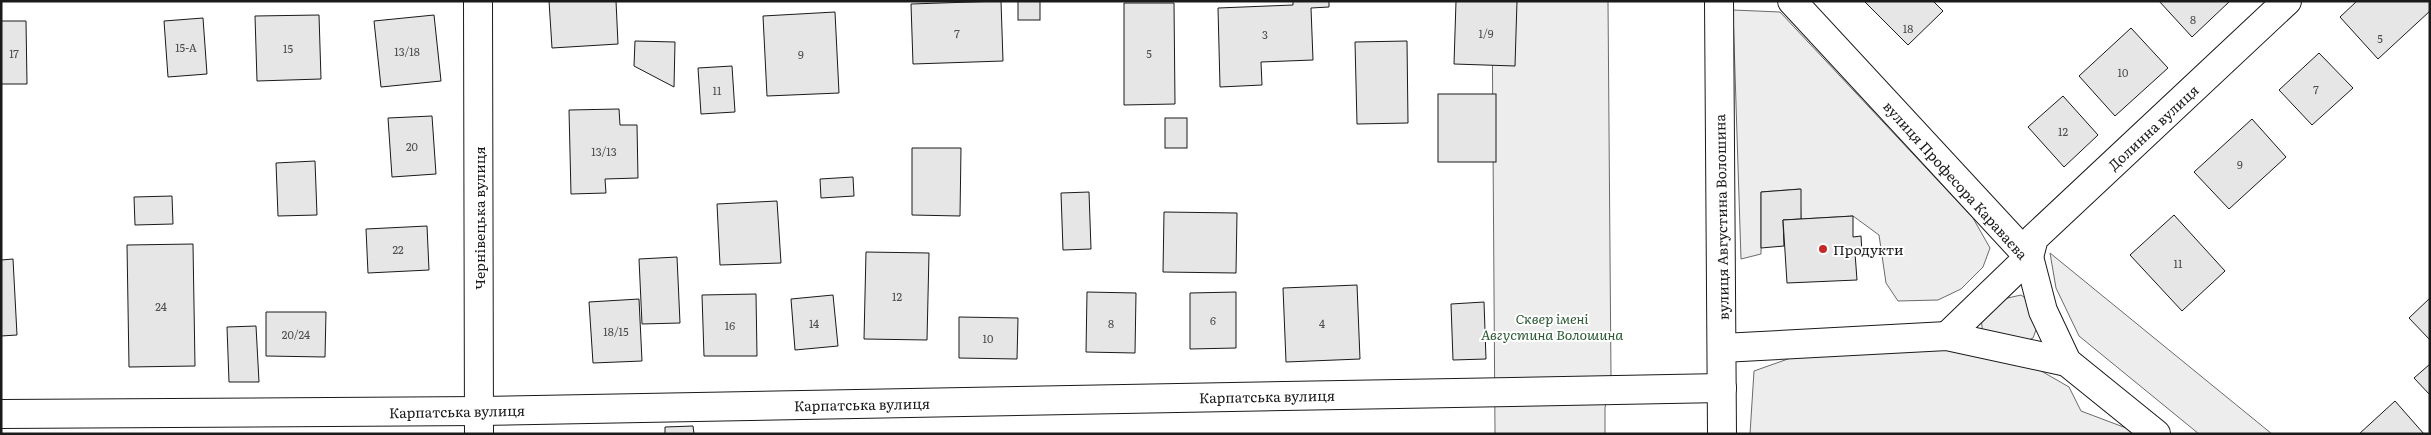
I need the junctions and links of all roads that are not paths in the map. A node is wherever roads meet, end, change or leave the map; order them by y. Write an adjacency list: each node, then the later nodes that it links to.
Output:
1 (478, 1): 11 (street, Чернівецька вулиця)
2 (1719, 1): 7 (street, вулиця Августина Волошина)
3 (1792, 1): 5 (street, вулиця Професора Караваєва)
4 (2287, 1): 5 (street, Долинна вулиця)
5 (2029, 257): 6 (street); 8 (street, вулиця Професора Караваєва)
6 (1947, 336): 7 (street); 8 (street)
7 (1722, 348): 9 (street, вулиця Августина Волошина)
8 (2067, 362): 13 (street, вулиця Професора Караваєва)
9 (1722, 388): 11 (street, Карпатська вулиця); 12 (street, вулиця Августина Волошина)
10 (1, 414): 11 (street, Карпатська вулиця)
11 (480, 422)
12 (1722, 434)
13 (2156, 434)

